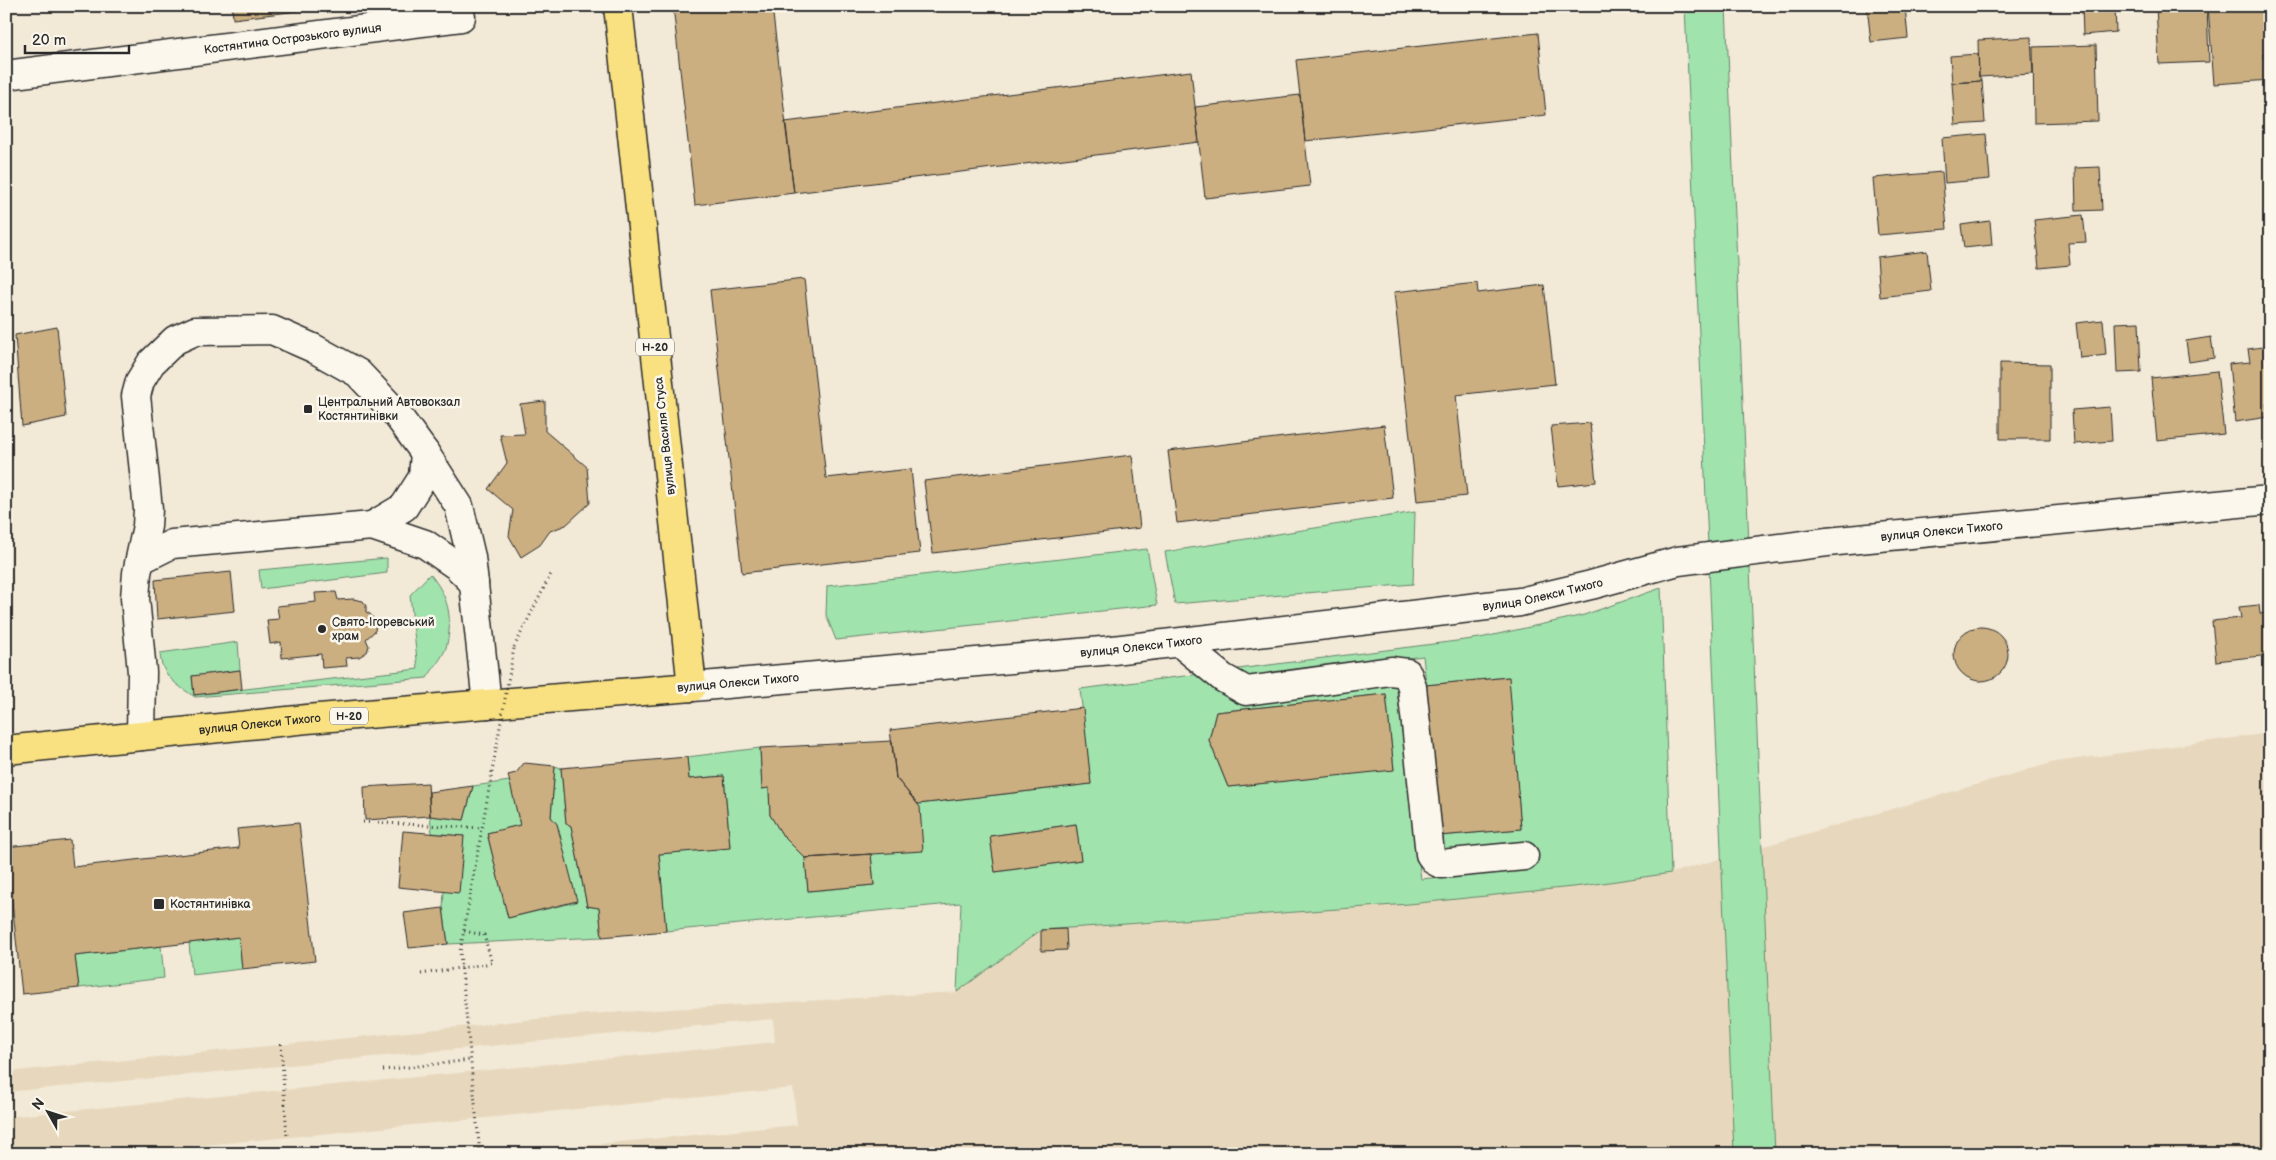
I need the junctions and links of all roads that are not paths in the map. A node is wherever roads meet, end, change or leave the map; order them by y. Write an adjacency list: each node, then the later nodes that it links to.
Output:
1 (618, 6): 10 (main road, вулиця Василя Стуса / Н-20)
2 (461, 16): 3 (street, Костянтина Острозького вулиця)
3 (6, 74)
4 (425, 453): 6 (street); 7 (street); 8 (street)
5 (2270, 500): 9 (street, вулиця Олекси Тихого)
6 (372, 526): 7 (street); 8 (street)
7 (140, 560): 12 (street)
8 (474, 583): 11 (street)
9 (1180, 643): 10 (street, вулиця Олекси Тихого); 14 (street)
10 (692, 688): 11 (main road, вулиця Олекси Тихого / Н-20)
11 (487, 704): 12 (main road, вулиця Олекси Тихого / Н-20)
12 (141, 736): 13 (main road, вулиця Олекси Тихого / Н-20)
13 (6, 750)
14 (1524, 856)

